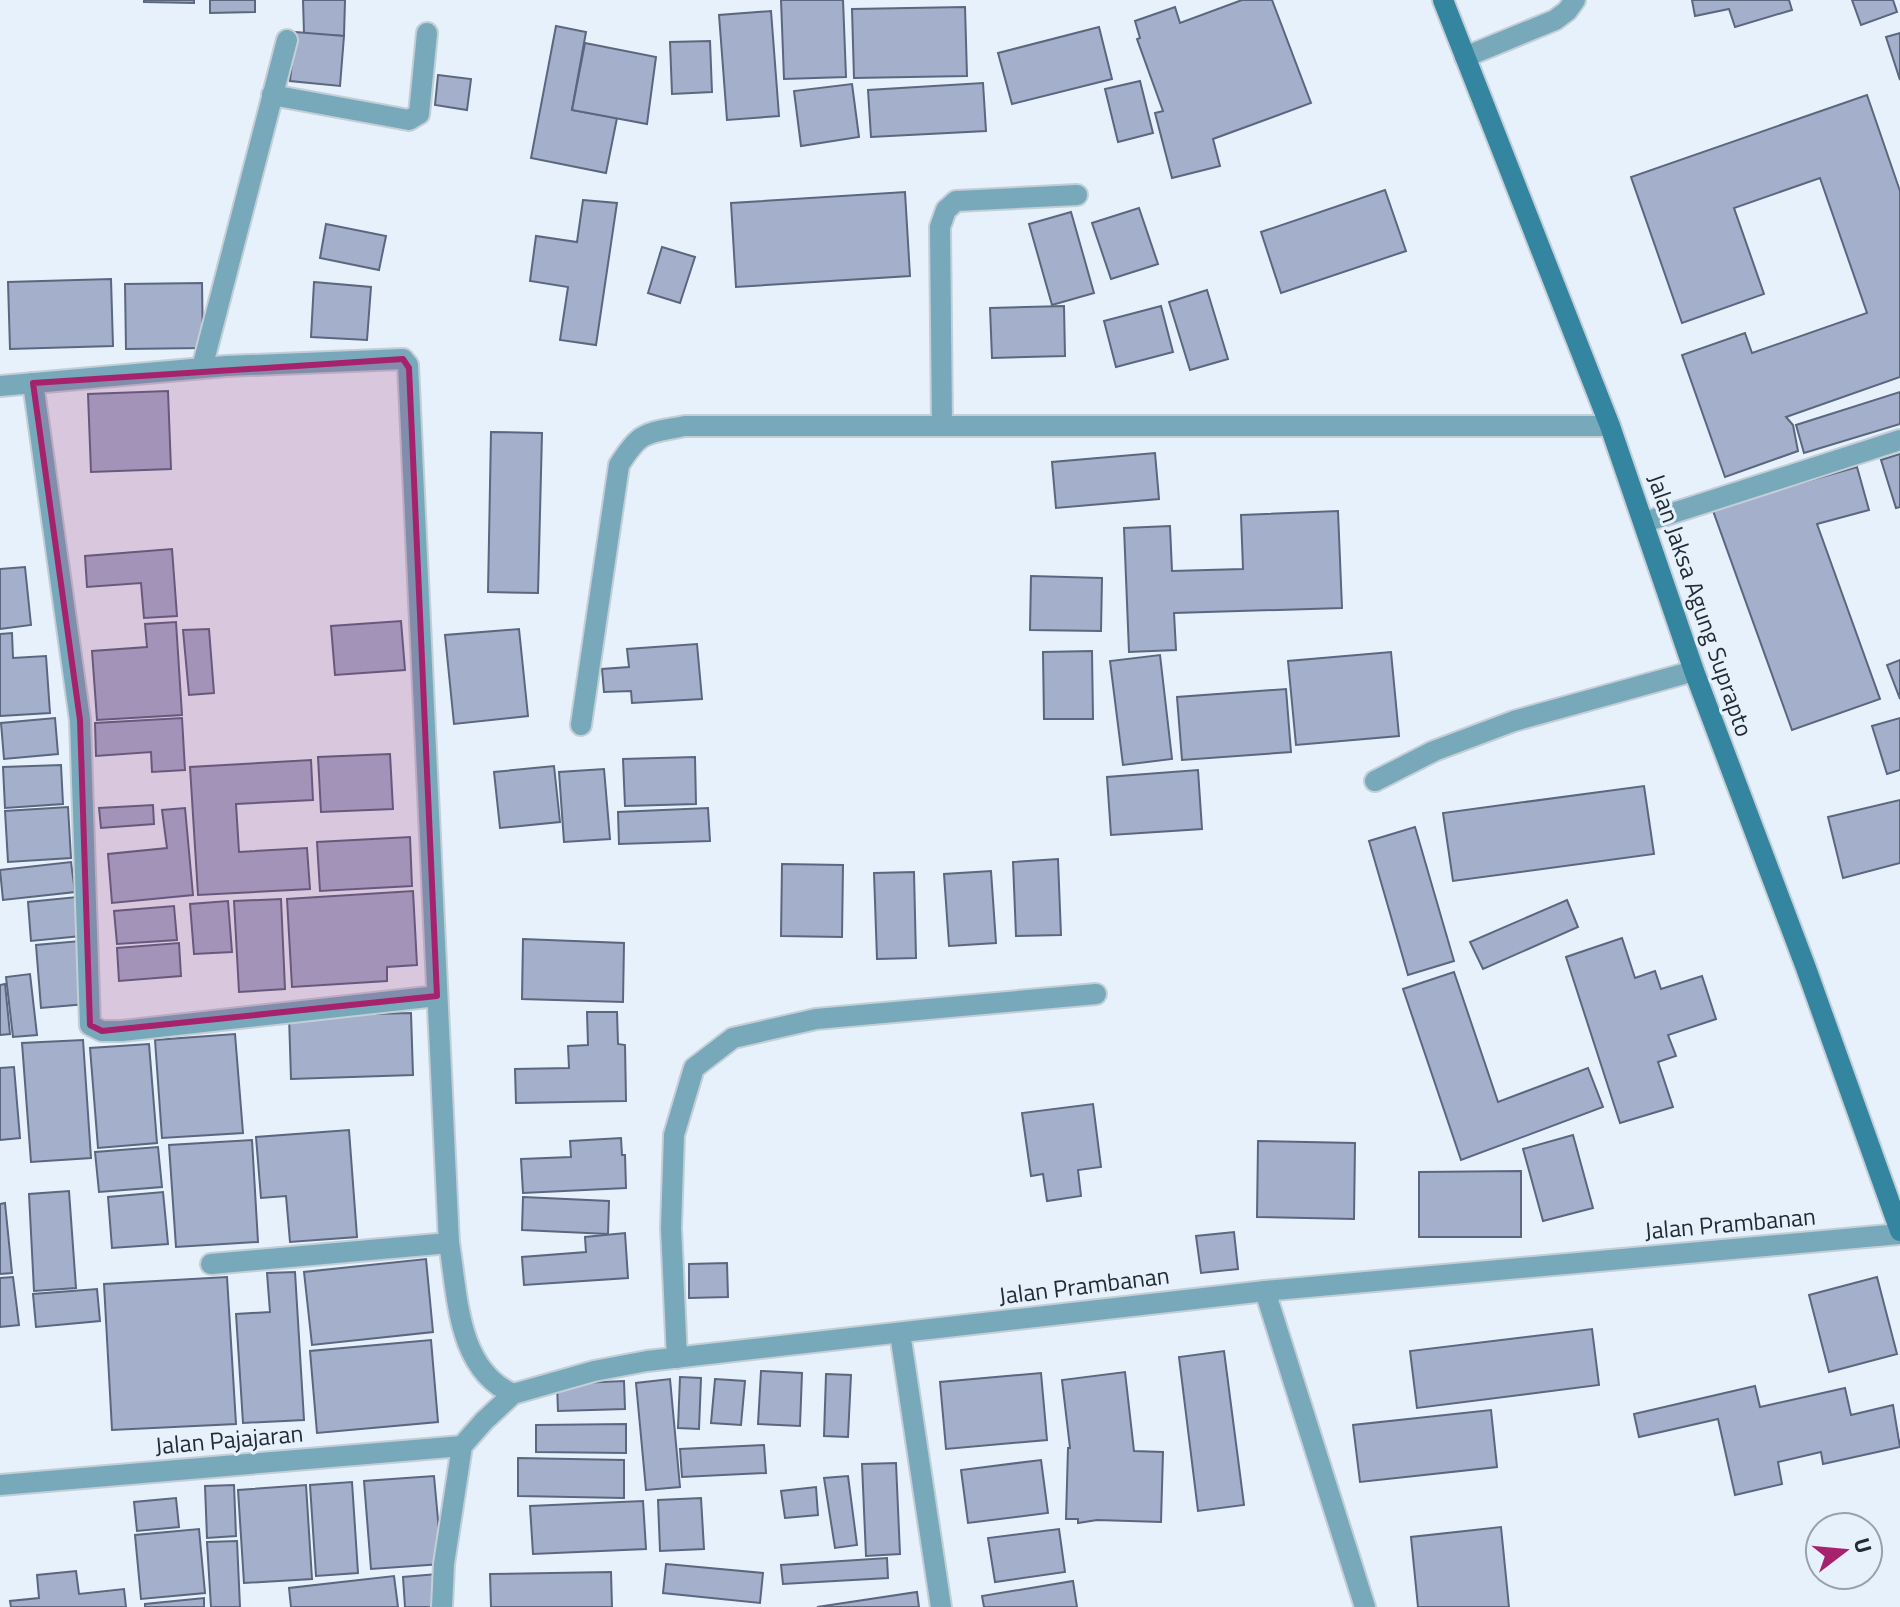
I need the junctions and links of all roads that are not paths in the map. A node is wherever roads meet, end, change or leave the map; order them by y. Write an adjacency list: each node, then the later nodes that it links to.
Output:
1 (1443, 0): 5 (main road, Jalan Jaksa Agung Suprapto)
2 (1575, 0): 5 (street)
3 (427, 33): 6 (street)
4 (287, 40): 6 (street)
5 (1465, 57): 12 (main road, Jalan Jaksa Agung Suprapto)
6 (272, 95): 8 (street)
7 (1077, 195): 11 (street)
8 (202, 368): 9 (street); 19 (street)
9 (33, 383): 10 (street); 19 (street)
10 (0, 386)
11 (942, 425): 12 (street); 16 (street)
12 (1610, 426): 14 (main road, Jalan Jaksa Agung Suprapto)
13 (1900, 440): 14 (street)
14 (1645, 522): 15 (main road, Jalan Jaksa Agung Suprapto)
15 (1694, 671): 17 (street); 20 (main road, Jalan Jaksa Agung Suprapto)
16 (581, 725)
17 (1375, 781)
18 (1096, 994): 25 (street)
19 (437, 996): 21 (street)
20 (1900, 1233): 23 (street, Jalan Prambanan)
21 (449, 1243): 22 (street); 26 (street)
22 (211, 1264)
23 (1265, 1291): 24 (street, Jalan Prambanan); 31 (street)
24 (900, 1333): 25 (street, Jalan Prambanan); 30 (street)
25 (677, 1358): 26 (street, Jalan Prambanan)
26 (513, 1394): 27 (street, Jalan Prambanan)
27 (462, 1446): 28 (street, Jalan Pajajaran); 29 (street)
28 (0, 1485)
29 (442, 1607)
30 (941, 1607)
31 (1365, 1607)

